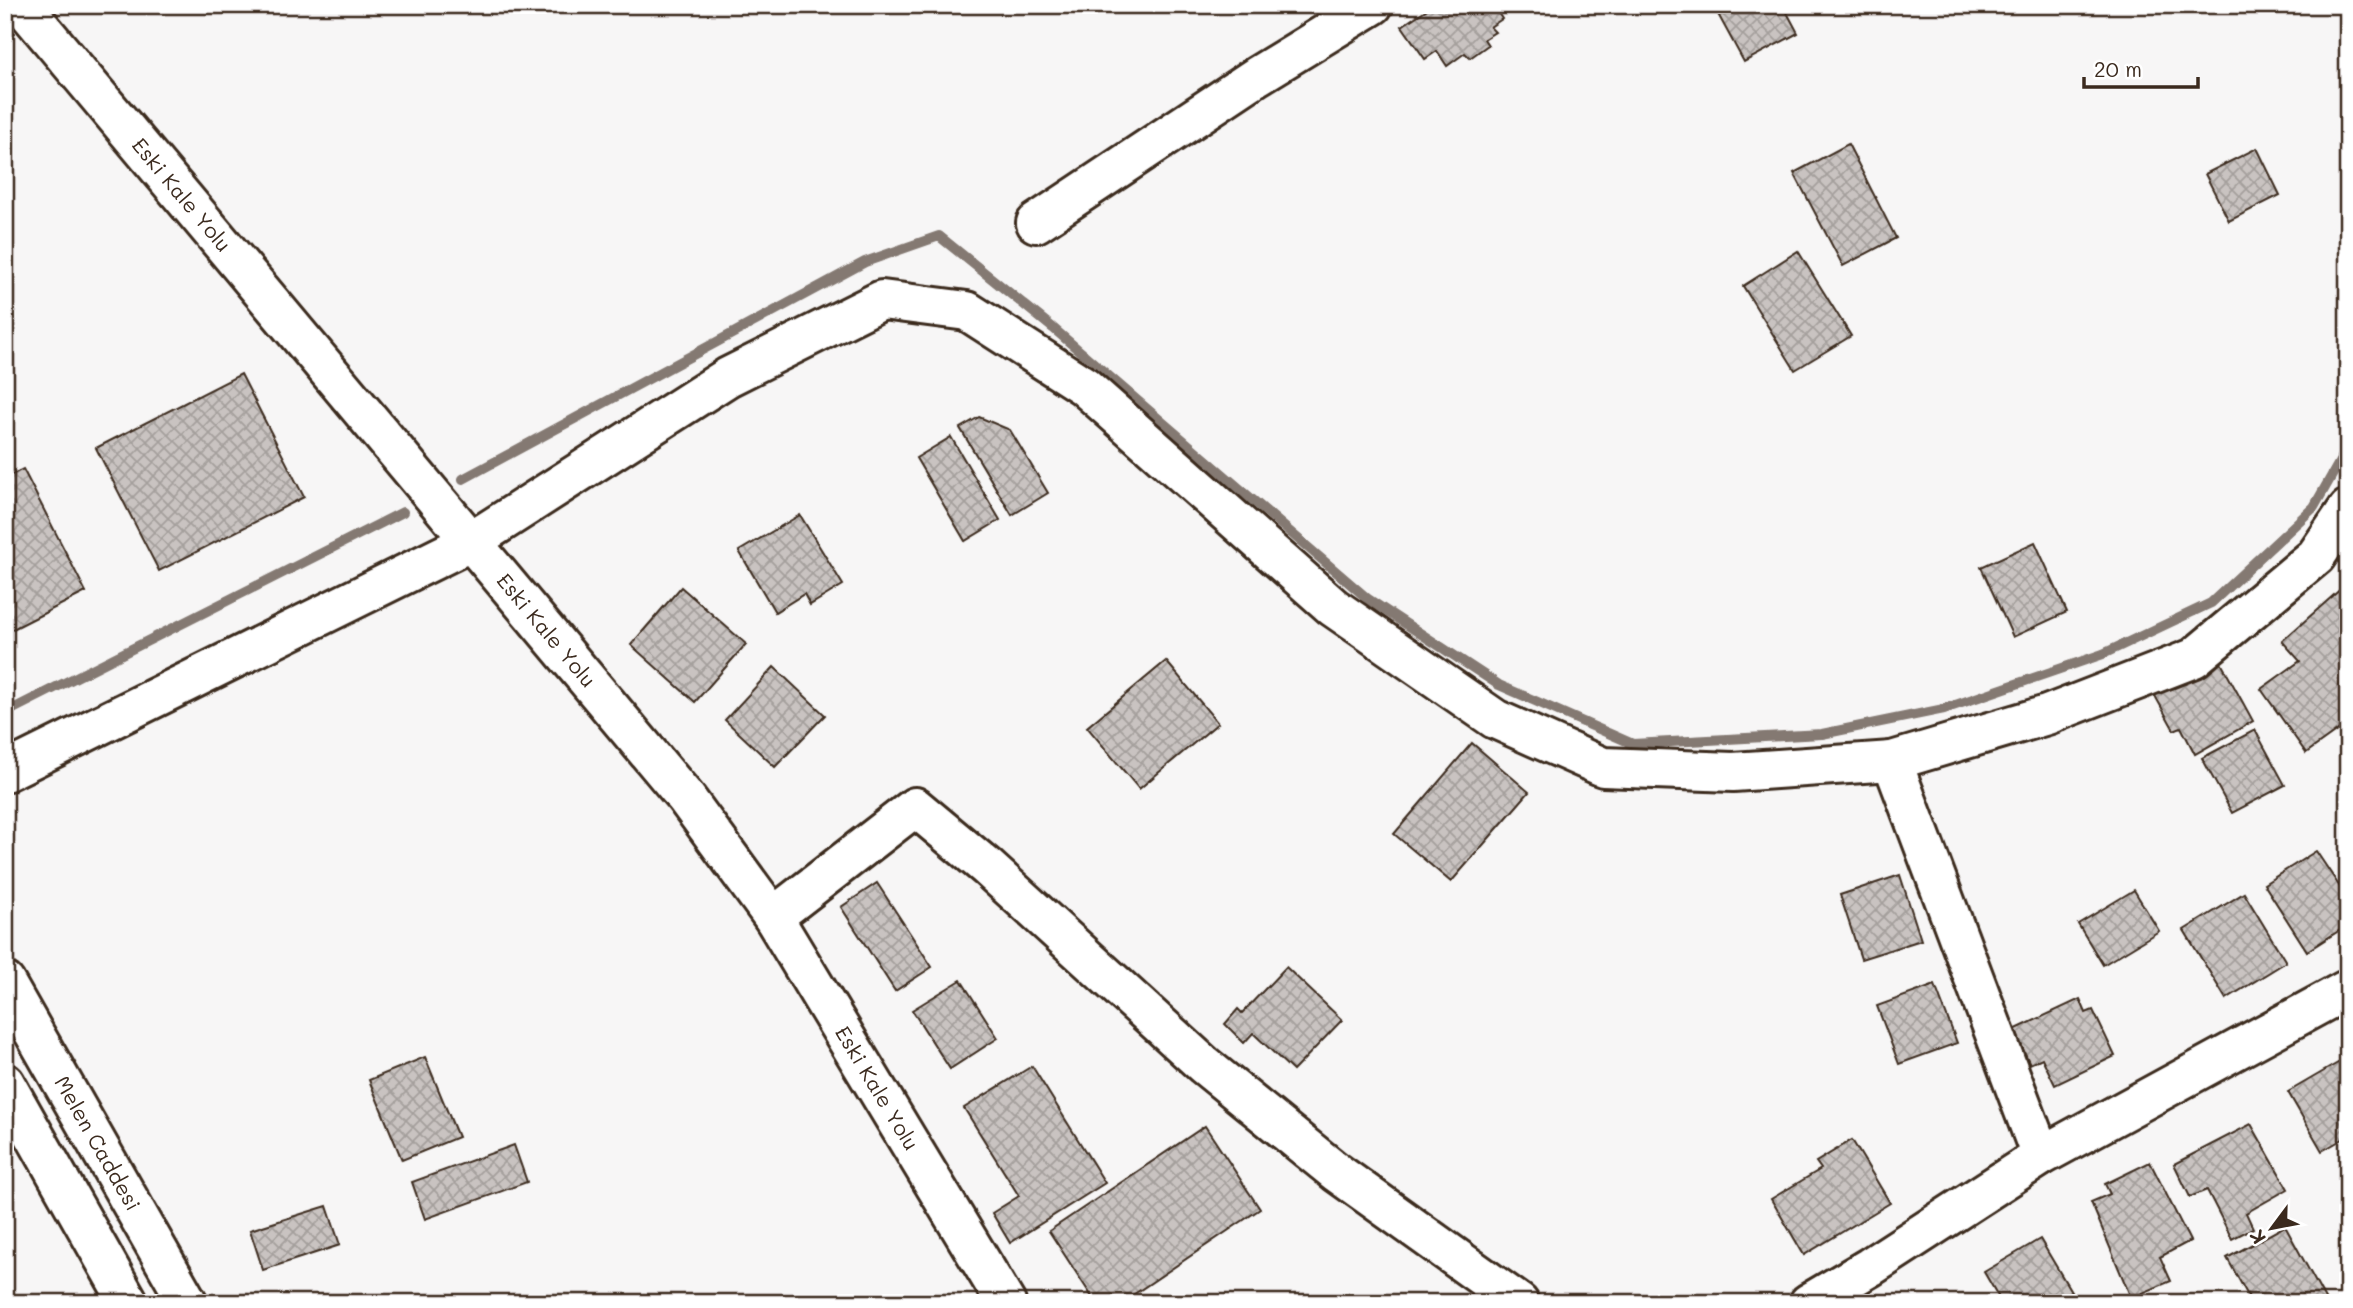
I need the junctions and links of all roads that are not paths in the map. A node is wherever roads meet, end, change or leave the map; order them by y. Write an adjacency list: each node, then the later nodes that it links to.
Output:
1 (22, 5): 5 (street, Eski Kale Yolu)
2 (1373, 5): 3 (street)
3 (1036, 223)
4 (2348, 509): 6 (street)
5 (472, 541): 6 (street); 7 (street); 8 (street, Eski Kale Yolu)
6 (1892, 761): 12 (street)
7 (5, 772)
8 (772, 917): 15 (street, Eski Kale Yolu); 16 (street)
9 (5, 982): 14 (street, Melen Caddesi)
10 (2348, 989): 12 (street)
11 (5, 1083): 13 (street)
12 (2041, 1156): 17 (street)
13 (129, 1303)
14 (188, 1303)
15 (1006, 1303)
16 (1520, 1303)
17 (1809, 1303)

